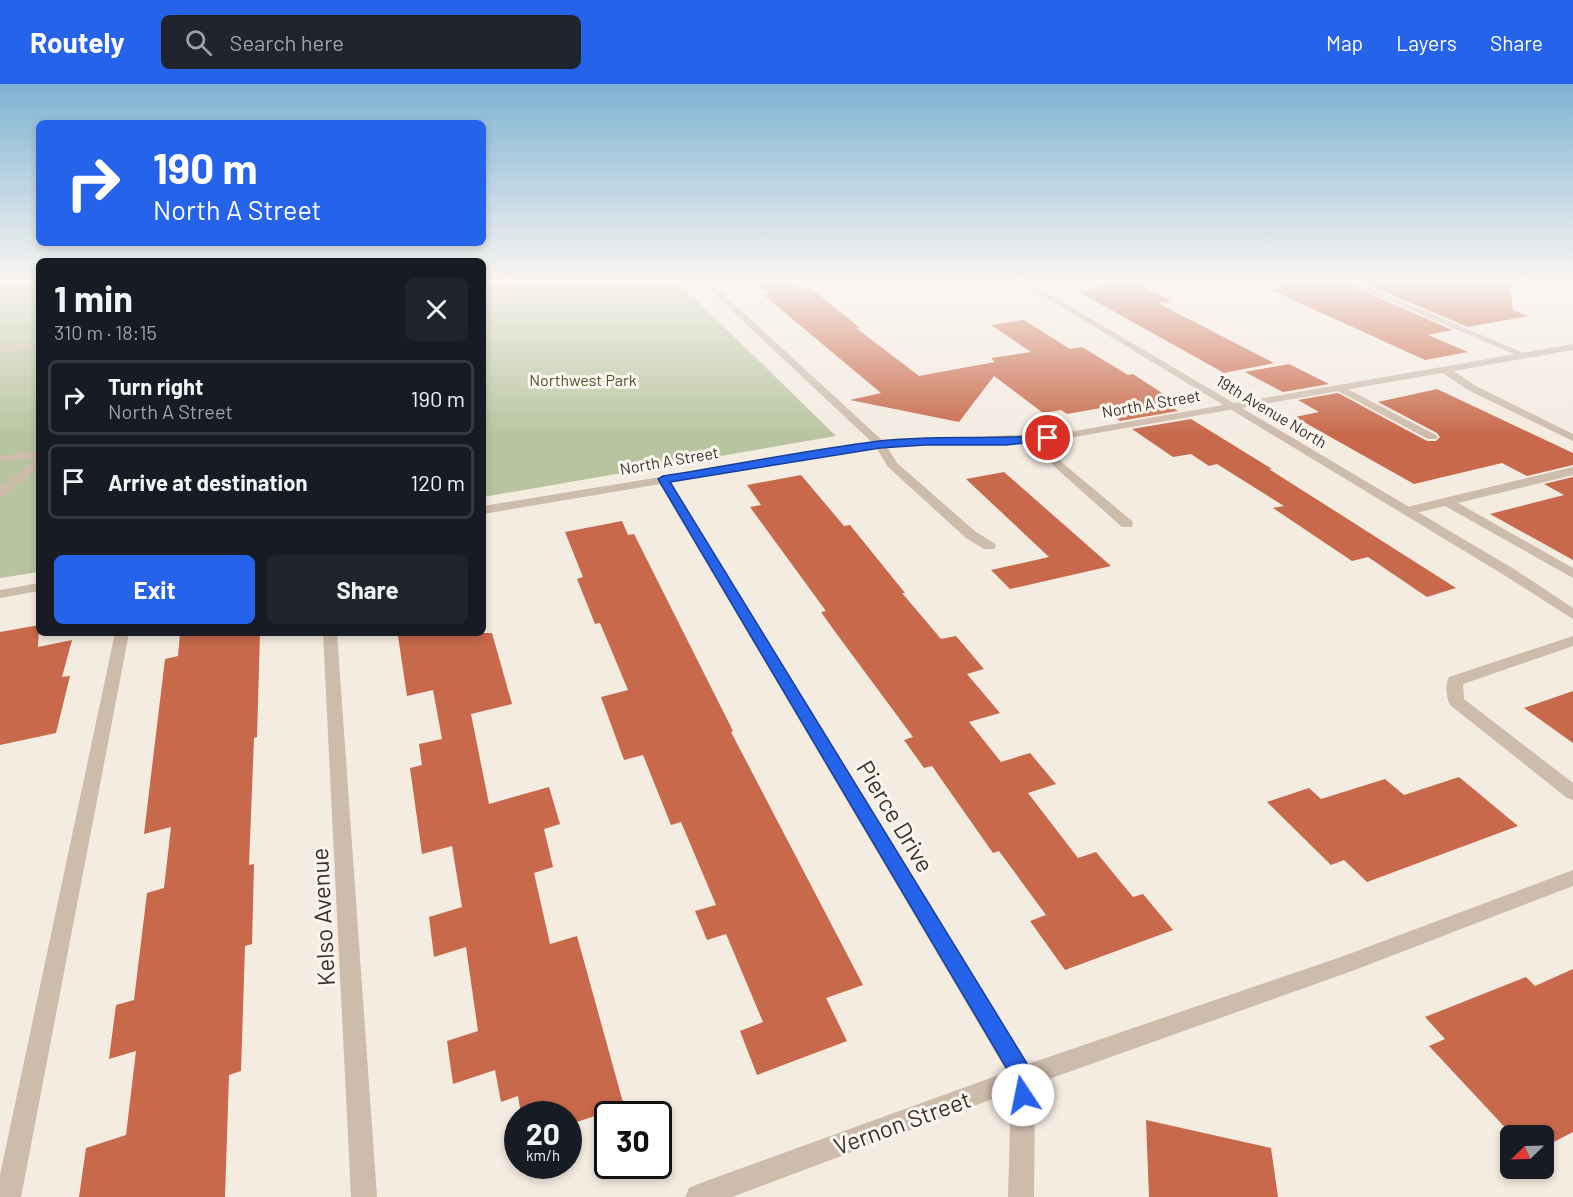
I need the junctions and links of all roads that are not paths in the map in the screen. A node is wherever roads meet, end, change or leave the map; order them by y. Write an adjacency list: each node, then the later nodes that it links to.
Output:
1 (758, 331): 14 (street)
2 (1106, 331): 10 (street, 19th Avenue North)
3 (1466, 331): 7 (street)
4 (36, 346): 5 (street)
5 (0, 349)
6 (1571, 349): 7 (street, North A Street)
7 (1526, 356): 8 (street, North A Street)
8 (1445, 370): 9 (street, North A Street); 12 (street)
9 (1340, 388): 10 (street, North A Street); 11 (street)
10 (1233, 407): 13 (street, North A Street); 23 (street, 19th Avenue North)
11 (1432, 437)
12 (1573, 438)
13 (1033, 439): 14 (street, North A Street); 24 (street)
14 (880, 444): 19 (street, North A Street); 25 (street)
15 (36, 454): 16 (street)
16 (0, 459)
17 (36, 463): 20 (street)
18 (1573, 471): 21 (street)
19 (663, 479): 22 (street, North A Street); 35 (street, Pierce Drive)
20 (0, 493)
21 (1448, 502): 23 (street); 26 (street)
22 (486, 509)
23 (1407, 511): 29 (street, 19th Avenue North)
24 (1127, 524)
25 (989, 546)
26 (1573, 574)
27 (36, 588): 28 (street)
28 (0, 594)
29 (1573, 615)
30 (121, 636): 36 (street)
31 (330, 636): 37 (street, Kelso Avenue)
32 (1573, 641): 33 (street)
33 (1573, 793)
34 (1573, 878): 35 (street, Vernon Street)
35 (1023, 1077): 38 (street, Vernon Street); 39 (street)
36 (8, 1197)
37 (364, 1197)
38 (698, 1197)
39 (1021, 1197)

